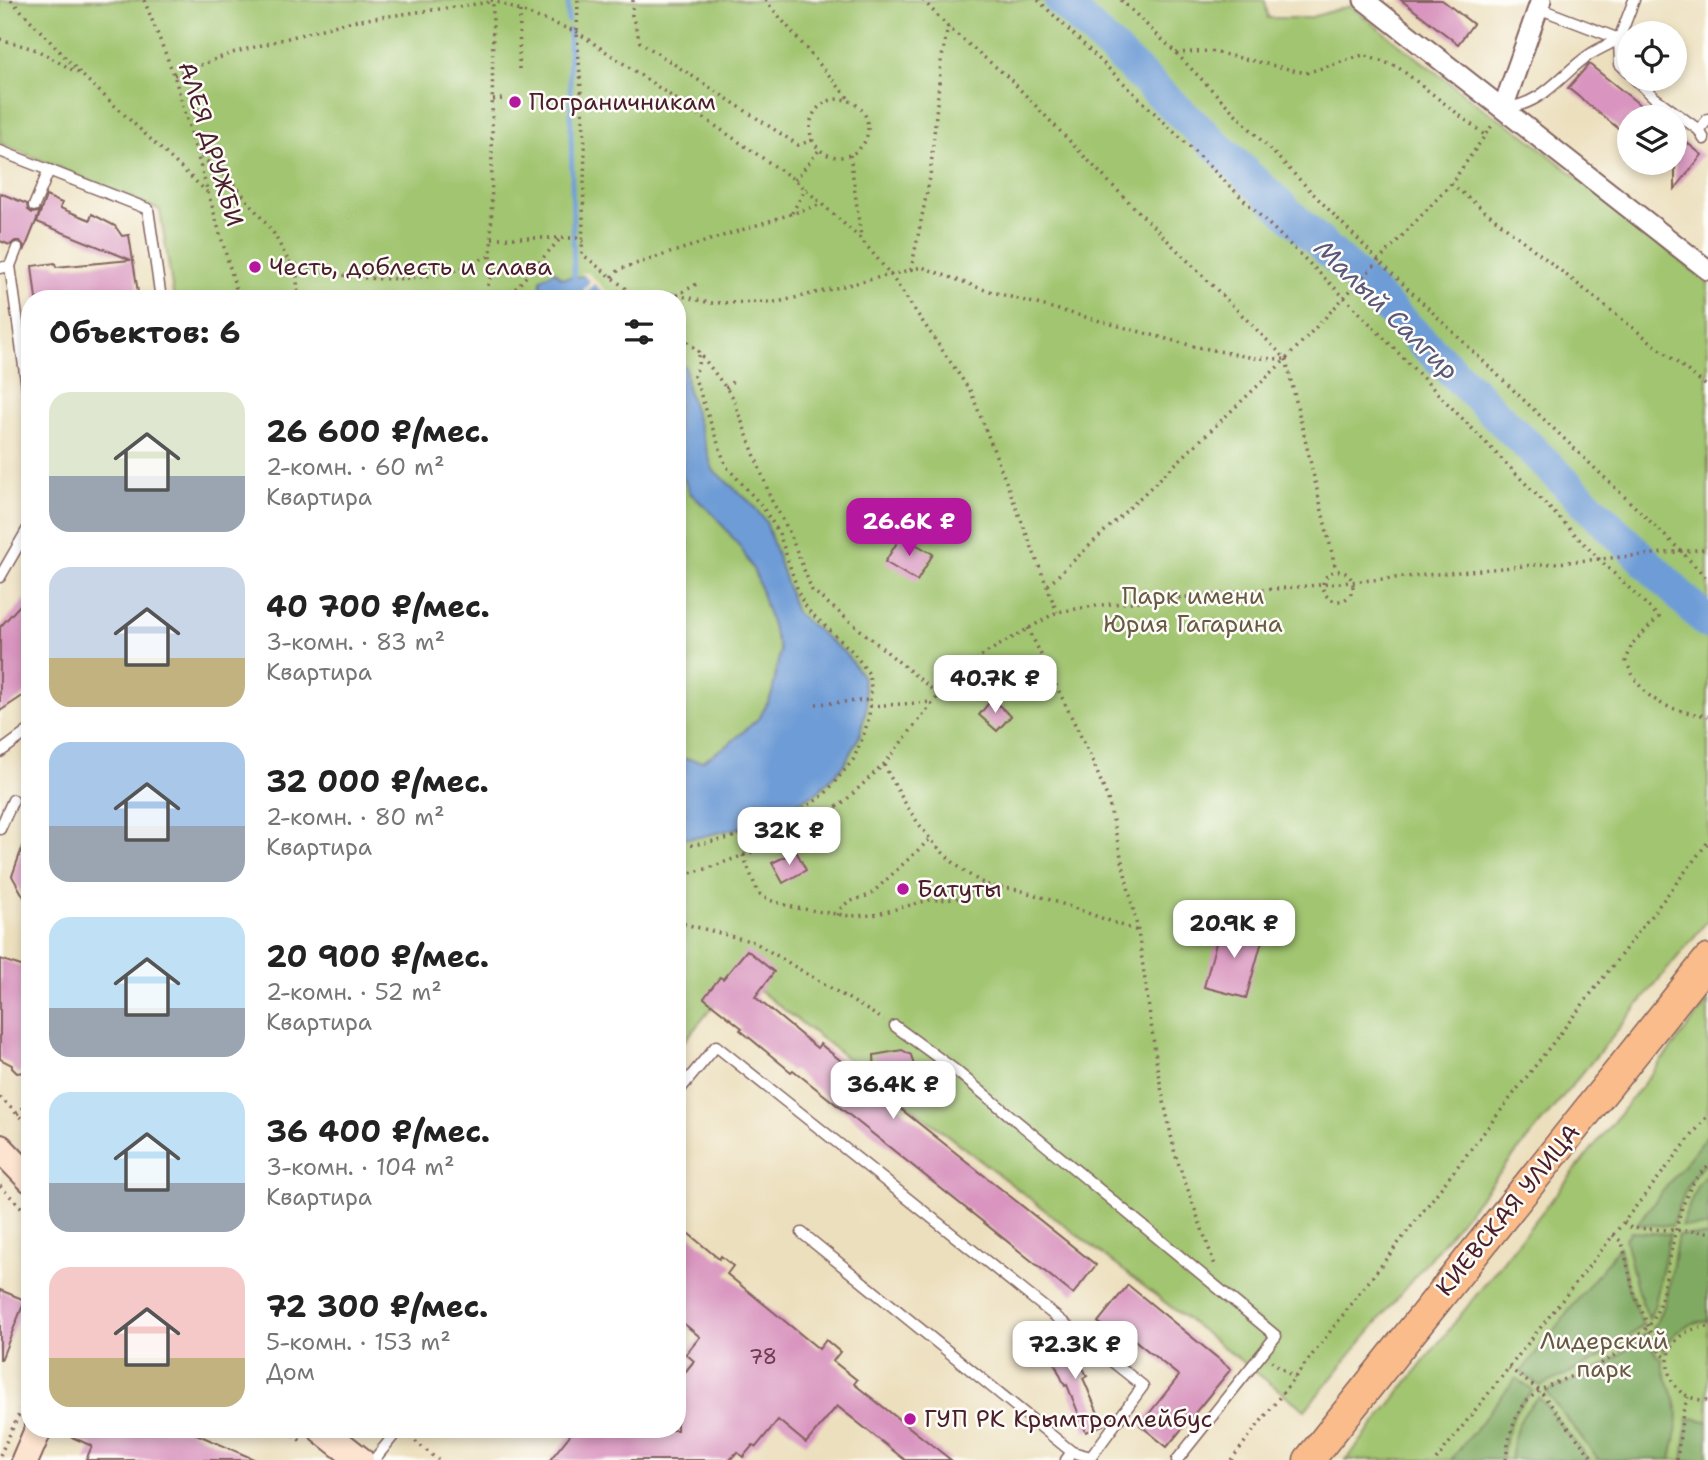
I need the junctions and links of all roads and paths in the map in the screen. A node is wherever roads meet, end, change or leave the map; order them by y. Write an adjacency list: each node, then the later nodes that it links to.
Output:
1 (10, 0): 23 (path)
2 (144, 0): 22 (path, АЛЕЯ ДРУЖБИ)
3 (492, 0): 13 (path); 22 (path); 26 (path)
4 (578, 0): 16 (path)
5 (633, 0): 31 (path)
6 (765, 0): 27 (path)
7 (923, 0): 15 (path)
8 (1038, 0): 65 (path)
9 (1121, 0): 20 (path)
10 (1364, 0): 28 (street)
11 (1634, 0): 14 (lane)
12 (1539, 4): 17 (lane); 28 (street)
13 (520, 11): 16 (path); 21 (path)
14 (1626, 21)
15 (947, 27): 53 (path); 70 (path)
16 (577, 32): 37 (path); 47 (path)
17 (1617, 38)
18 (0, 39): 23 (path)
19 (1617, 40): 28 (lane)
20 (1176, 53): 30 (path); 50 (path)
21 (519, 69)
22 (173, 75): 33 (path, АЛЕЯ ДРУЖБИ)
23 (83, 76): 40 (path)
24 (1648, 91): 29 (lane)
25 (502, 99): 26 (path)
26 (493, 100): 44 (path)
27 (851, 101): 31 (path); 35 (path)
28 (1503, 108): 30 (path); 54 (street)
29 (1708, 119)
30 (1486, 136): 38 (path)
31 (813, 140): 32 (path)
32 (820, 149): 35 (path); 37 (path)
33 (195, 150): 40 (path, АЛЕЯ ДРУЖБИ); 51 (path)
34 (0, 151): 36 (lane)
35 (850, 155): 46 (path)
36 (49, 170): 42 (lane); 58 (lane)
37 (795, 180): 39 (path)
38 (1451, 184): 50 (path); 72 (path)
39 (806, 188): 41 (path); 43 (path)
40 (208, 194): 59 (path, АЛЕЯ ДРУЖБИ)
41 (822, 204): 43 (path); 46 (path)
42 (34, 206)
43 (792, 213): 56 (path)
44 (492, 238): 45 (path); 49 (path)
45 (560, 239): 47 (path); 62 (path)
46 (861, 239): 55 (path)
47 (583, 242): 56 (path)
48 (17, 248): 52 (lane)
49 (492, 255): 51 (path); 61 (path)
50 (1378, 260): 65 (path); 76 (path)
51 (289, 262): 60 (path)
52 (5, 267): 69 (lane)
53 (911, 270): 55 (path); 70 (path)
54 (1708, 270)
55 (890, 274): 66 (path); 82 (path)
56 (612, 277): 63 (path)
57 (700, 282): 64 (path)
58 (160, 290)
59 (236, 290)
60 (297, 290)
61 (486, 290)
62 (514, 290)
63 (628, 290)
64 (686, 290)
65 (1345, 295): 70 (path); 77 (path)
66 (686, 297)
67 (686, 340): 68 (path)
68 (699, 352): 73 (path); 87 (path)
69 (21, 358)
70 (1286, 359): 78 (path); 82 (path)
71 (733, 381): 73 (path)
72 (1708, 387)
73 (726, 388): 86 (path)
74 (21, 541): 79 (lane)
75 (1708, 549): 76 (path)
76 (1682, 552): 77 (path); 80 (path)
77 (1599, 559): 81 (path); 91 (path)
78 (1336, 570): 81 (path); 83 (path)
79 (0, 577)
80 (1708, 580)
81 (1353, 583): 83 (path); 83 (path)
82 (1048, 585): 84 (path)
83 (1322, 586): 84 (path)
84 (1057, 612): 85 (path)
85 (1028, 628): 86 (path); 105 (path)
86 (939, 695): 88 (path)
87 (870, 700): 89 (path); 90 (path)
88 (933, 702): 90 (path); 94 (path)
89 (816, 704)
90 (870, 706): 99 (path)
91 (1708, 716)
92 (21, 736): 93 (lane)
93 (0, 751)
94 (884, 764): 97 (path); 100 (path)
95 (13, 800): 96 (lane)
96 (0, 829)
97 (930, 839): 102 (path); 103 (path)
98 (1708, 842): 130 (path)
99 (686, 846)
100 (743, 855): 101 (path); 103 (path)
101 (686, 874)
102 (985, 885): 103 (path); 105 (path)
103 (837, 915)
104 (686, 924): 107 (path)
105 (1138, 931): 124 (path)
106 (1708, 960): 145 (main road, КИЕВСКАЯ УЛИЦА)
107 (895, 1026): 124 (lane)
108 (686, 1082): 138 (lane)
109 (0, 1097): 111 (path)
110 (21, 1110): 111 (path)
111 (17, 1114): 113 (path)
112 (1708, 1115): 119 (path)
113 (21, 1118)
114 (0, 1148): 116 (main road)
115 (1708, 1167): 120 (path)
116 (21, 1169)
117 (0, 1186): 118 (path)
118 (21, 1207)
119 (1624, 1222): 120 (path); 123 (path)
120 (1675, 1230): 121 (path); 125 (path)
121 (1708, 1232)
122 (802, 1233): 138 (lane)
123 (1613, 1236): 125 (path); 129 (path)
124 (1224, 1293): 127 (lane)
125 (1648, 1326): 128 (path); 131 (path)
126 (1708, 1327): 128 (path)
127 (1261, 1354): 130 (path); 143 (lane)
128 (1667, 1358): 132 (path)
129 (1509, 1368): 131 (path); 146 (path)
130 (1295, 1378): 144 (path)
131 (1540, 1391): 147 (path); 148 (path)
132 (1688, 1397): 133 (path); 149 (path)
133 (1708, 1401)
134 (35, 1438): 139 (main road)
135 (336, 1438): 140 (main road)
136 (392, 1438): 141 (lane)
137 (411, 1438): 142 (path)
138 (1069, 1456)
139 (25, 1460)
140 (360, 1460)
141 (374, 1460)
142 (438, 1460)
143 (1177, 1460)
144 (1231, 1460)
145 (1309, 1460)
146 (1436, 1460)
147 (1506, 1460)
148 (1594, 1460)
149 (1677, 1460)

